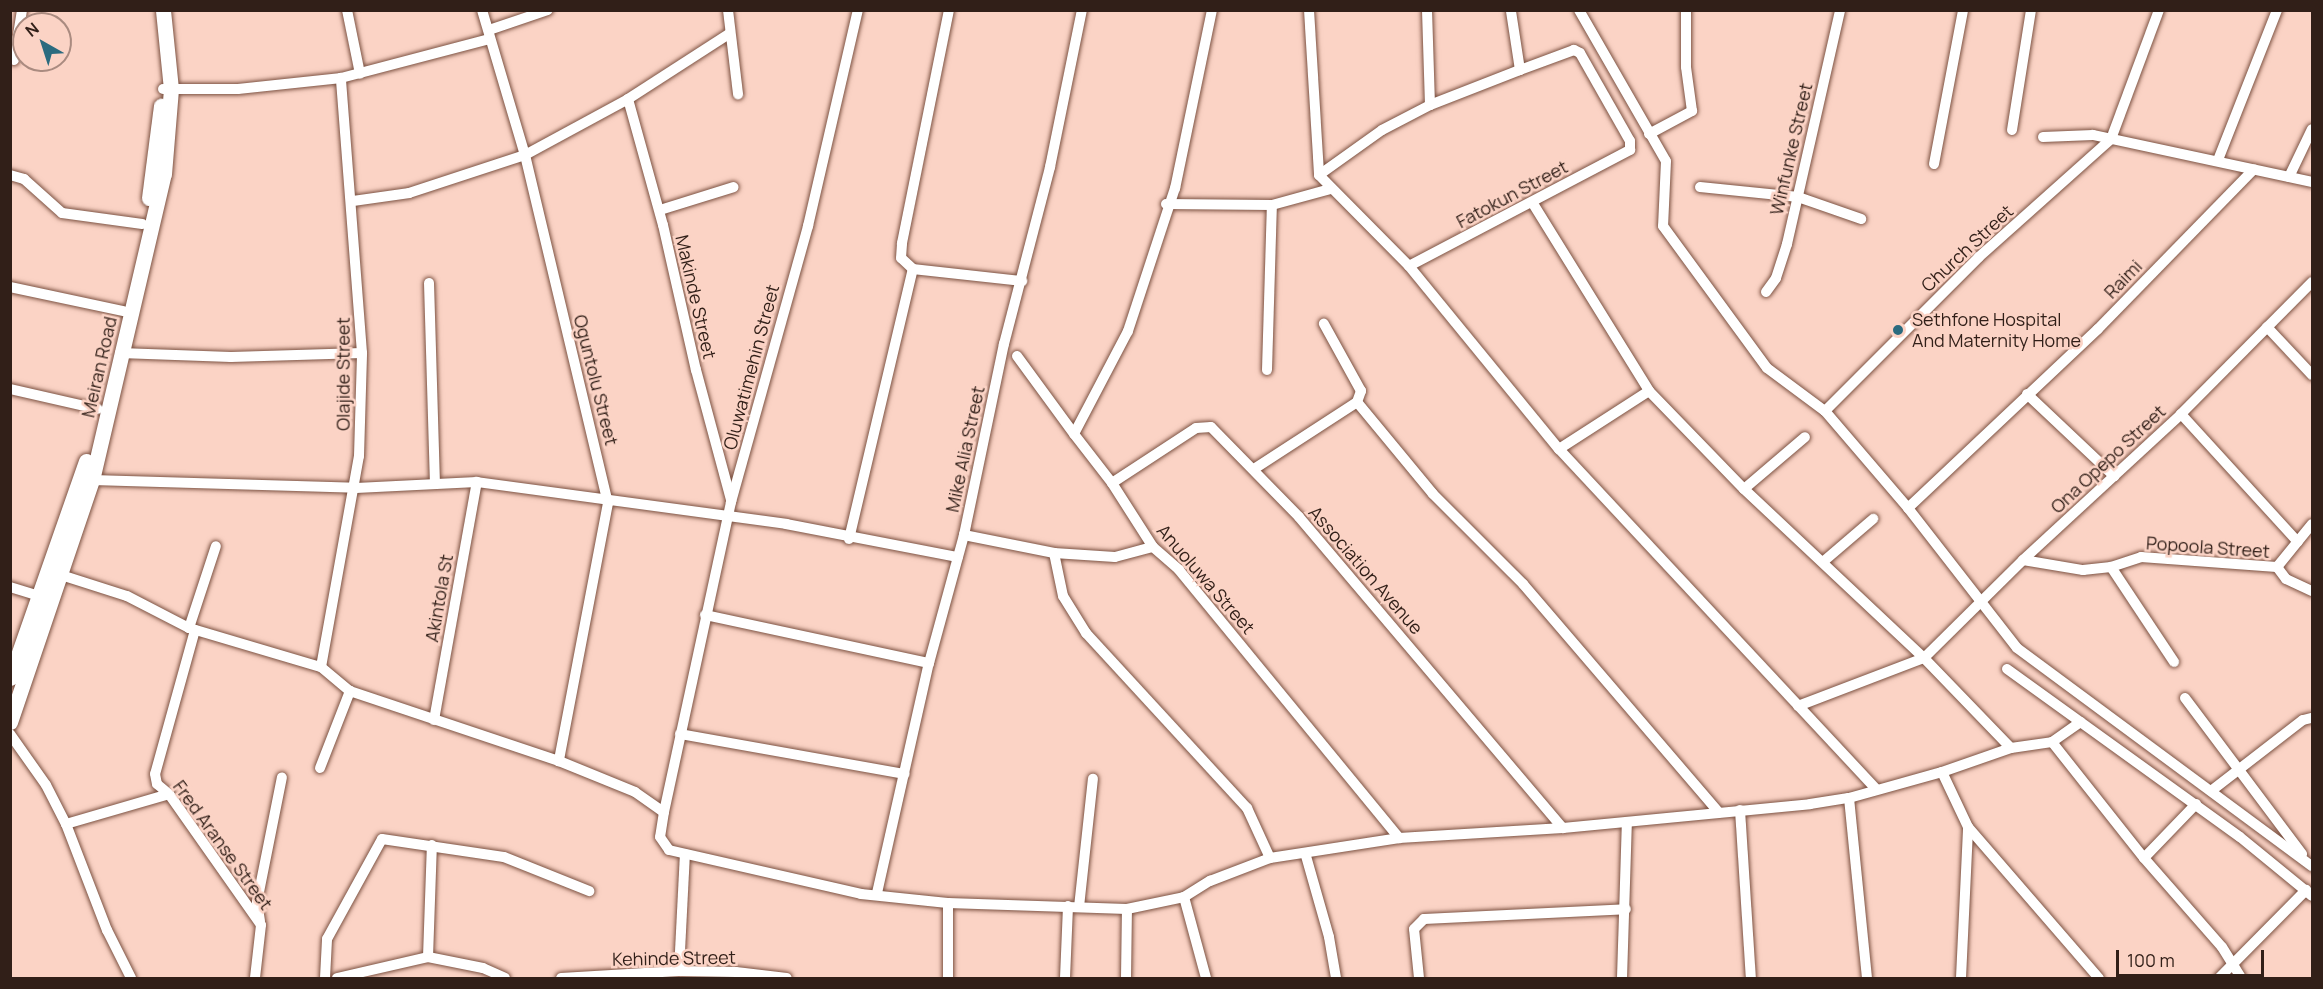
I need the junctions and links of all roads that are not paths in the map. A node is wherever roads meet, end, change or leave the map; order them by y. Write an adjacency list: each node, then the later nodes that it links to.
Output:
1 (156, 10): 26 (main road, Meiran Road)
2 (163, 10): 26 (main road, Meiran Road)
3 (347, 10): 24 (street)
4 (482, 10): 22 (street, Oguntolu Street)
5 (548, 10): 22 (street)
6 (728, 10): 21 (street)
7 (858, 10): 88 (street, Oluwatimehin Street)
8 (949, 10): 56 (street)
9 (1082, 10): 57 (street, Mike Alia Street)
10 (1212, 10): 50 (street)
11 (1310, 10): 41 (street)
12 (1427, 10): 29 (street)
13 (1579, 10): 32 (street)
14 (1686, 10): 32 (street)
15 (1840, 10): 47 (street, Winfunke Street)
16 (1963, 10): 38 (street)
17 (2031, 10): 31 (street)
18 (2159, 10): 35 (street)
19 (2277, 10): 37 (street)
20 (1511, 11): 23 (street)
21 (729, 34): 27 (street); 28 (street)
22 (489, 35): 24 (street); 36 (street, Oguntolu Street)
23 (1520, 70): 29 (street); 49 (street, Fatokun Street)
24 (360, 74): 25 (street)
25 (342, 78): 26 (street); 48 (street, Olajide Street)
26 (167, 89): 33 (main road, Meiran Road)
27 (738, 94)
28 (628, 99): 36 (street); 52 (street, Makinde Street)
29 (1430, 105): 41 (street)
30 (2313, 129): 42 (street)
31 (2012, 130)
32 (1648, 134): 75 (street)
33 (164, 137): 54 (main road, Meiran Road); 65 (main road, Meiran Road)
34 (2043, 137): 35 (street)
35 (2111, 139): 37 (street); 75 (street, Church Street)
36 (525, 155): 48 (street); 89 (street, Oguntolu Street)
37 (2218, 160): 39 (street)
38 (1934, 164)
39 (2254, 169): 42 (street); 72 (street, Raimi)
40 (10, 175): 54 (street)
41 (1319, 175): 46 (street)
42 (2289, 177): 43 (street)
43 (2313, 182)
44 (734, 187): 52 (street)
45 (1700, 187): 47 (street)
46 (1330, 189): 51 (street); 55 (street)
47 (1798, 196): 53 (street); 61 (street, Winfunke Street)
48 (353, 201): 66 (street, Olajide Street)
49 (1532, 202): 55 (street, Fatokun Street); 71 (street)
50 (1166, 204): 51 (street); 77 (street)
51 (1272, 205): 68 (street)
52 (660, 210): 88 (street, Makinde Street)
53 (1862, 219)
54 (142, 224): 62 (main road, Meiran Road)
55 (1409, 266): 79 (street)
56 (913, 269): 57 (street); 95 (street)
57 (1022, 281): 94 (street, Mike Alia Street)
58 (2313, 282): 64 (street, Ona Opepo Street)
59 (429, 283): 83 (street)
60 (10, 287): 62 (street)
61 (1766, 292)
62 (123, 311): 74 (main road, Meiran Road)
63 (1324, 324): 73 (street)
64 (2267, 327): 69 (street); 76 (street, Ona Opepo Street)
65 (120, 353): 66 (street); 82 (main road, Meiran Road)
66 (362, 353): 86 (street, Olajide Street)
67 (1017, 356): 77 (street, Anuoluwa Street)
68 (1267, 370)
69 (2313, 375)
70 (10, 389): 74 (street)
71 (1648, 391): 79 (street); 87 (street)
72 (2027, 394): 81 (street); 90 (street, Raimi)
73 (1357, 402): 80 (street); 144 (street)
74 (98, 409): 108 (main road, Meiran Road)
75 (1825, 411): 90 (street)
76 (2181, 414): 81 (street, Ona Opepo Street); 96 (street)
77 (1074, 434): 85 (street, Anuoluwa Street)
78 (1805, 437): 87 (street)
79 (1559, 449): 121 (street)
80 (1254, 469): 85 (street, Association Avenue); 148 (street, Association Avenue)
81 (2114, 476): 101 (street, Ona Opepo Street)
82 (92, 480): 86 (street); 105 (main road, Meiran Road)
83 (435, 481): 84 (street); 86 (street)
84 (477, 482): 89 (street); 123 (street, Akintola St)
85 (1112, 483): 98 (street, Anuoluwa Street)
86 (356, 488): 116 (street, Olajide Street)
87 (1744, 489): 102 (street)
88 (731, 502): 91 (street, Oluwatimehin Street)
89 (608, 503): 91 (street); 130 (street, Oguntolu Street)
90 (1908, 508): 109 (street)
91 (729, 519): 95 (street); 110 (street, Oluwatimehin Street)
92 (1873, 519): 102 (street)
93 (2313, 524): 96 (street)
94 (964, 535): 99 (street); 100 (street, Mike Alia Street)
95 (849, 539): 100 (street)
96 (2298, 542): 104 (street)
97 (216, 546): 111 (street, Fred Aranse Street)
98 (1153, 547): 99 (street); 149 (street, Anuoluwa Street)
99 (1054, 553): 153 (street)
100 (958, 557): 115 (street, Mike Alia Street)
101 (2023, 560): 103 (street, Popoola Street); 109 (street, Ona Opepo Street)
102 (1824, 561): 113 (street)
103 (2111, 567): 104 (street, Popoola Street); 114 (street)
104 (2277, 567): 107 (street, Popoola Street)
105 (61, 574): 111 (street); 112 (main road, Meiran Road)
106 (10, 587): 108 (street)
107 (2313, 591)
108 (42, 597): 112 (main road, Meiran Road)
109 (1982, 605): 113 (street, Ona Opepo Street); 138 (street)
110 (705, 615): 115 (street); 127 (street, Oluwatimehin Street)
111 (192, 629): 116 (street); 139 (street, Fred Aranse Street)
112 (21, 653): 118 (main road, Meiran Road); 125 (main road, Meiran Road)
113 (1924, 658): 121 (street); 129 (street)
114 (2174, 662)
115 (929, 663): 134 (street, Mike Alia Street)
116 (321, 667): 119 (street)
117 (2007, 669): 124 (street)
118 (10, 678)
119 (350, 691): 123 (street); 131 (street)
120 (2186, 698): 132 (street)
121 (1798, 706): 137 (street)
122 (2313, 718): 132 (street)
123 (434, 720): 130 (street)
124 (2081, 722): 128 (street); 141 (street)
125 (10, 723)
126 (10, 734): 146 (street)
127 (680, 734): 134 (street); 143 (street, Oluwatimehin Street)
128 (2052, 742): 129 (street); 154 (street)
129 (2011, 748): 133 (street)
130 (559, 761): 143 (street)
131 (320, 768)
132 (2237, 769): 138 (street); 155 (street)
133 (1942, 772): 137 (street); 147 (street)
134 (904, 774): 157 (street, Mike Alia Street)
135 (282, 777): 164 (street)
136 (1093, 778): 161 (street)
137 (1876, 789): 140 (street)
138 (2211, 791): 155 (street)
139 (169, 794): 146 (street); 164 (street, Fred Aranse Street)
140 (1849, 798): 142 (street); 184 (street)
141 (2196, 804): 154 (street); 158 (street)
142 (1740, 810): 144 (street); 183 (street)
143 (664, 812): 151 (street, Oluwatimehin Street)
144 (1719, 813): 145 (street)
145 (1627, 822): 148 (street); 163 (street)
146 (66, 824): 169 (street)
147 (1968, 827): 185 (street); 186 (street)
148 (1563, 828): 149 (street)
149 (1399, 838): 152 (street)
150 (432, 845): 156 (street); 165 (street); 171 (street)
151 (685, 854): 157 (street); 167 (street)
152 (1306, 856): 153 (street); 180 (street)
153 (1270, 858): 159 (street)
154 (2144, 858): 166 (street)
155 (2311, 864)
156 (589, 891)
157 (877, 892): 160 (street)
158 (2309, 893): 166 (street)
159 (1184, 897): 162 (street); 179 (street)
160 (948, 903): 161 (street); 176 (street)
161 (1074, 907): 162 (street); 177 (street)
162 (1127, 909): 178 (street)
163 (1626, 909): 181 (street); 182 (street)
164 (261, 925): 170 (street, Fred Aranse Street)
165 (428, 957): 172 (street); 173 (street)
166 (2234, 966): 187 (street); 188 (street)
167 (679, 971): 168 (street, Kehinde Street); 175 (street, Kehinde Street)
168 (612, 977): 174 (street, Kehinde Street)
169 (130, 978)
170 (255, 978)
171 (325, 978)
172 (337, 978)
173 (506, 978)
174 (561, 978)
175 (787, 978)
176 (948, 978)
177 (1065, 978)
178 (1126, 978)
179 (1206, 978)
180 (1336, 978)
181 (1419, 978)
182 (1622, 978)
183 (1751, 978)
184 (1867, 978)
185 (1961, 978)
186 (2099, 978)
187 (2219, 978)
188 (2241, 978)

